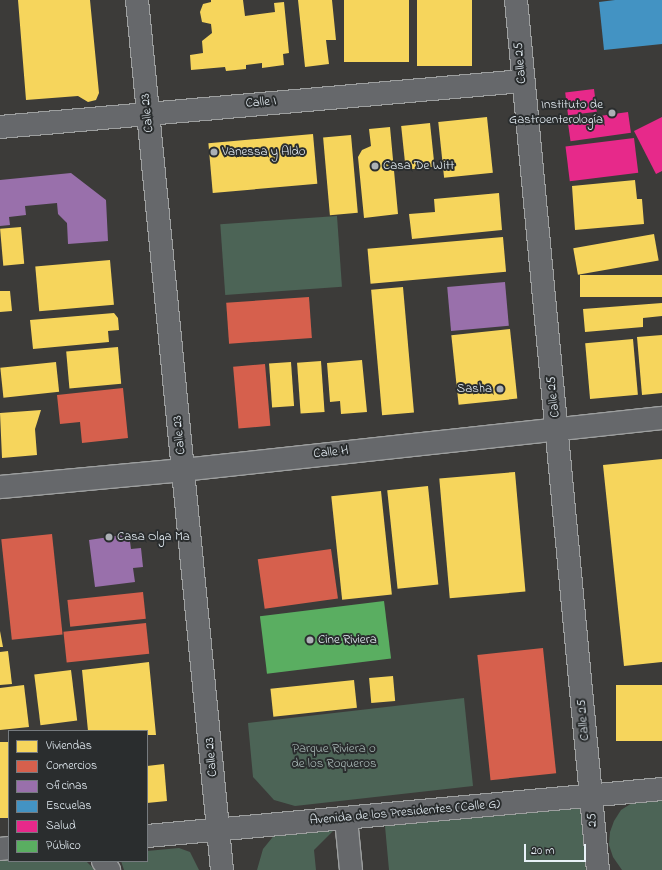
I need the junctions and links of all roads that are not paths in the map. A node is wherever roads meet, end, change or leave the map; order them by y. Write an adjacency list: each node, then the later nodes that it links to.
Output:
1 (137, 0): 4 (street, Calle 23)
2 (516, 0): 3 (street, Calle 25)
3 (523, 81): 4 (street, Calle I); 7 (street, Calle 25)
4 (148, 113): 5 (street, Calle I); 8 (street, Calle 23)
5 (0, 127)
6 (662, 418): 7 (street, Calle H)
7 (557, 428): 8 (street, Calle H); 11 (street, Calle 25)
8 (183, 470): 9 (street, Calle H); 13 (street, Calle 23)
9 (0, 487)
10 (662, 789): 11 (street, Avenida de los Presidentes (Calle G))
11 (591, 795): 12 (street, Avenida de los Presidentes (Calle G)); 17 (street, 25)
12 (346, 819): 13 (street, Avenida de los Presidentes (Calle G)); 16 (street)
13 (219, 831): 14 (street, Avenida de los Presidentes (Calle G)); 15 (street, Calle 23)
14 (148, 836)
15 (222, 870)
16 (351, 870)
17 (598, 870)

